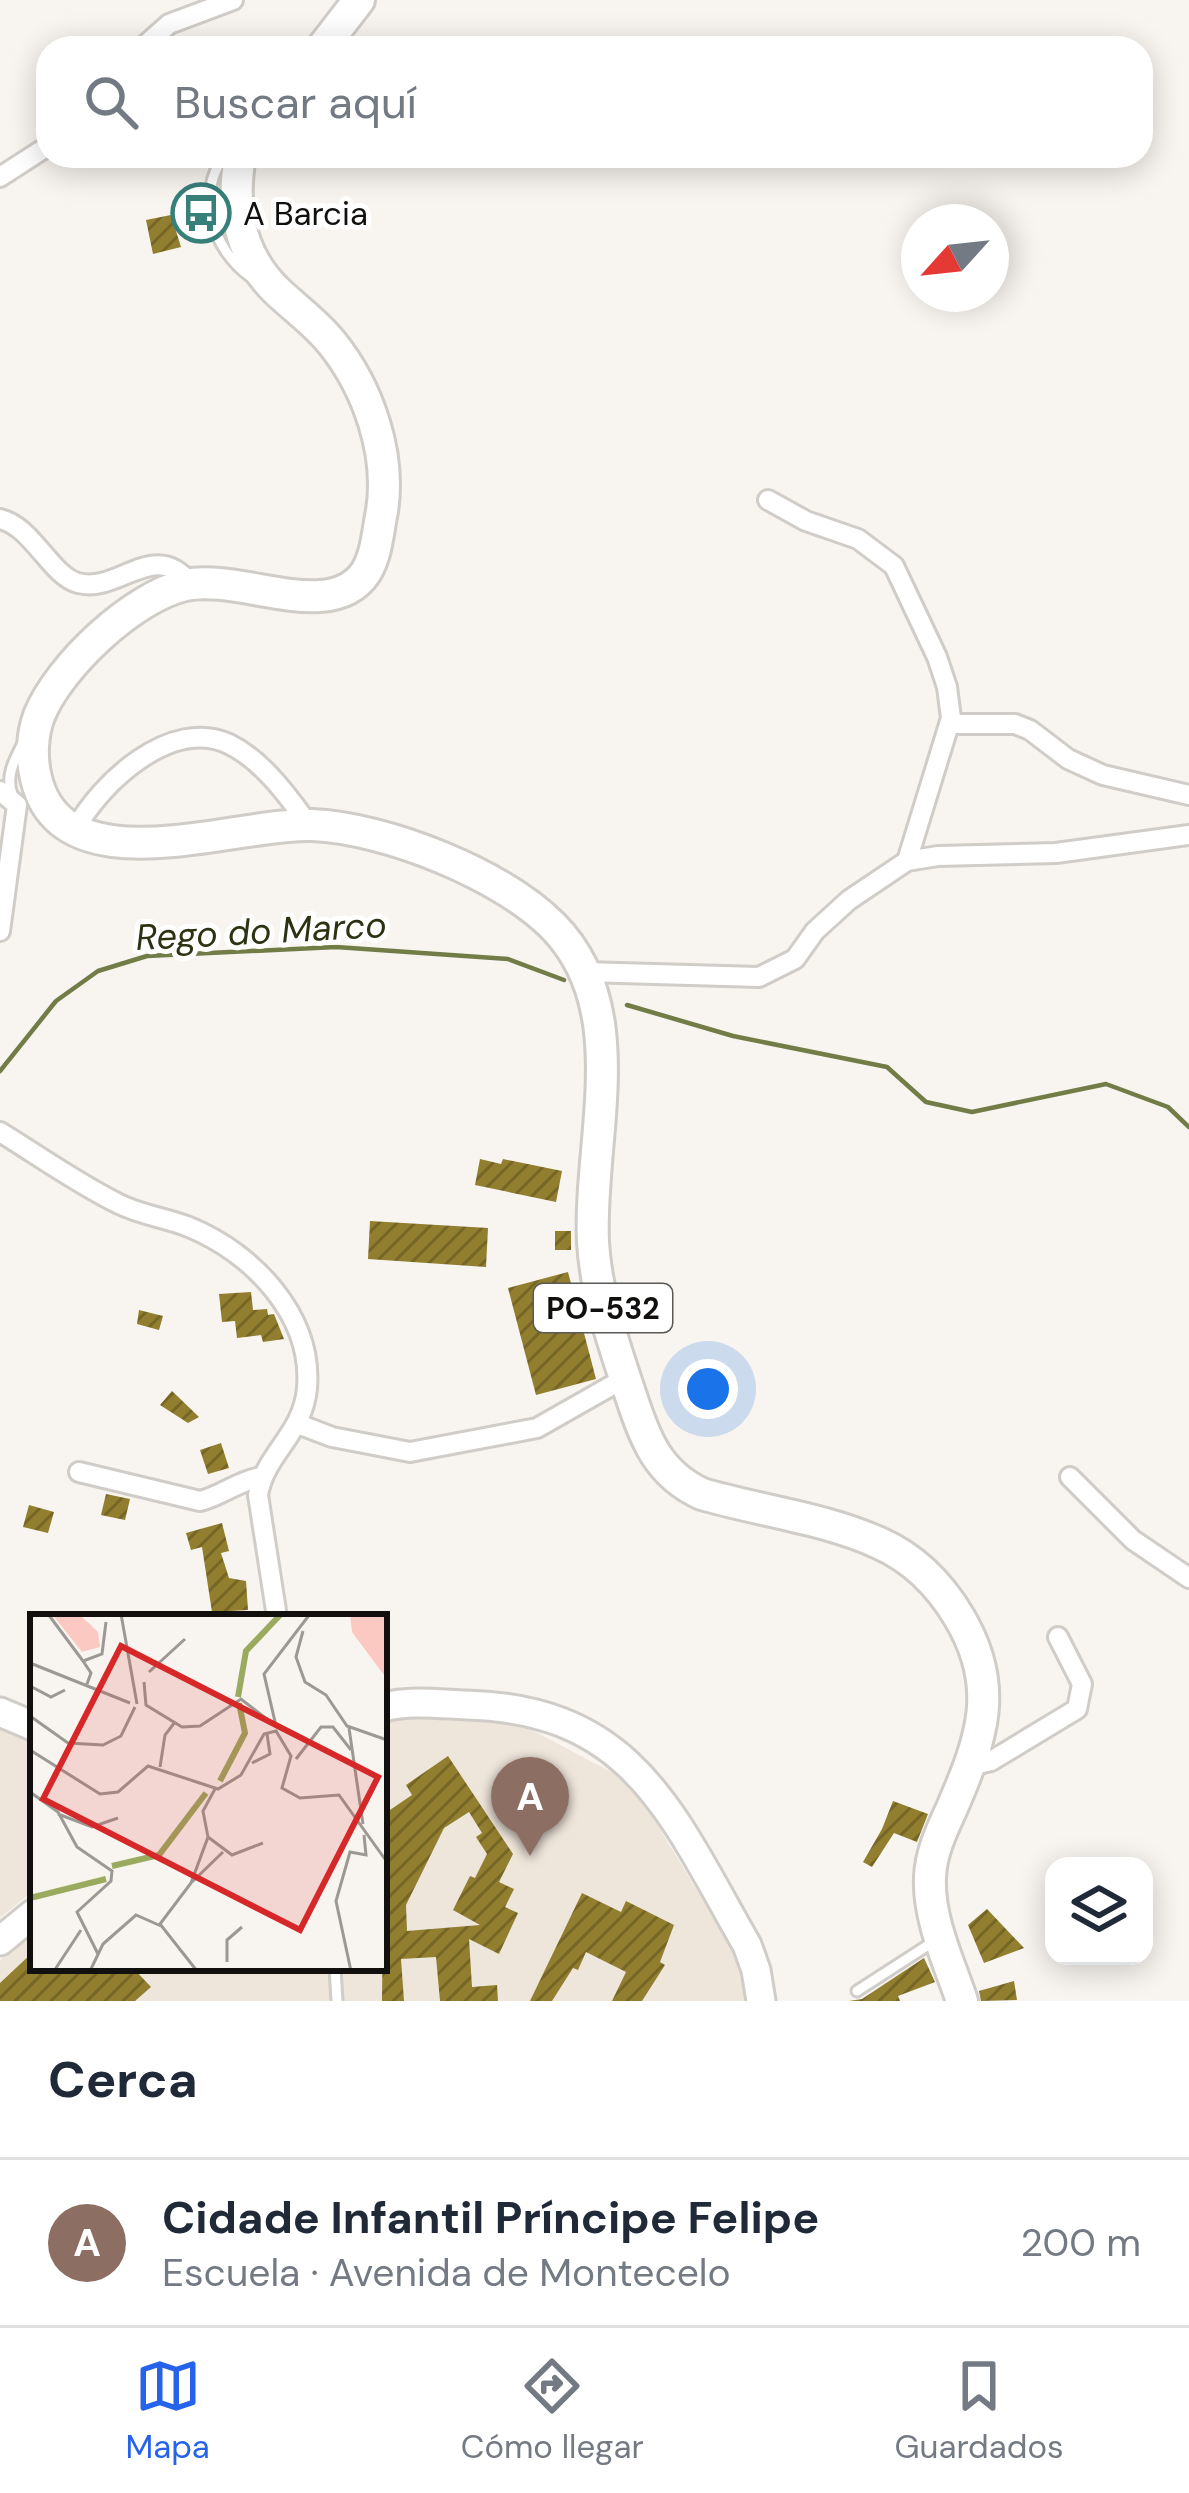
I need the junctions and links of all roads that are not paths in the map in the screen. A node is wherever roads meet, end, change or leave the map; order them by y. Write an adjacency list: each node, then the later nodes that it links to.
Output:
1 (233, 0): 3 (street)
2 (359, 0): 5 (main road)
3 (199, 7): 4 (street)
4 (156, 36)
5 (331, 36)
6 (36, 154): 9 (street)
7 (217, 168): 10 (lane)
8 (238, 168): 10 (main road)
9 (0, 177)
10 (279, 293): 13 (main road)
11 (768, 500): 15 (street)
12 (0, 519): 13 (street)
13 (191, 584): 14 (main road)
14 (40, 712): 18 (main road); 18 (lane)
15 (950, 724): 17 (street); 21 (street)
16 (0, 791): 18 (street)
17 (1189, 795)
18 (43, 818): 19 (main road, PO-532); 19 (street); 22 (street)
19 (309, 825): 23 (main road, PO-532)
20 (1189, 835): 21 (street)
21 (907, 861): 23 (street)
22 (0, 931)
23 (585, 972): 25 (main road, PO-532)
24 (0, 1132): 26 (street)
25 (625, 1378): 26 (street); 36 (main road, PO-532)
26 (298, 1424): 28 (street)
27 (79, 1472): 28 (street)
28 (261, 1477): 31 (street)
29 (1070, 1477): 30 (street)
30 (1189, 1578)
31 (277, 1614)
32 (1058, 1637): 36 (street)
33 (388, 1704): 43 (street)
34 (0, 1712): 35 (street)
35 (30, 1725)
36 (970, 1766): 38 (main road, PO-532)
37 (30, 1916): 39 (street)
38 (940, 1937): 41 (lane); 44 (main road, PO-532)
39 (0, 1941)
40 (335, 1971): 42 (lane)
41 (857, 1991)
42 (337, 2001)
43 (760, 2001)
44 (962, 2001)

